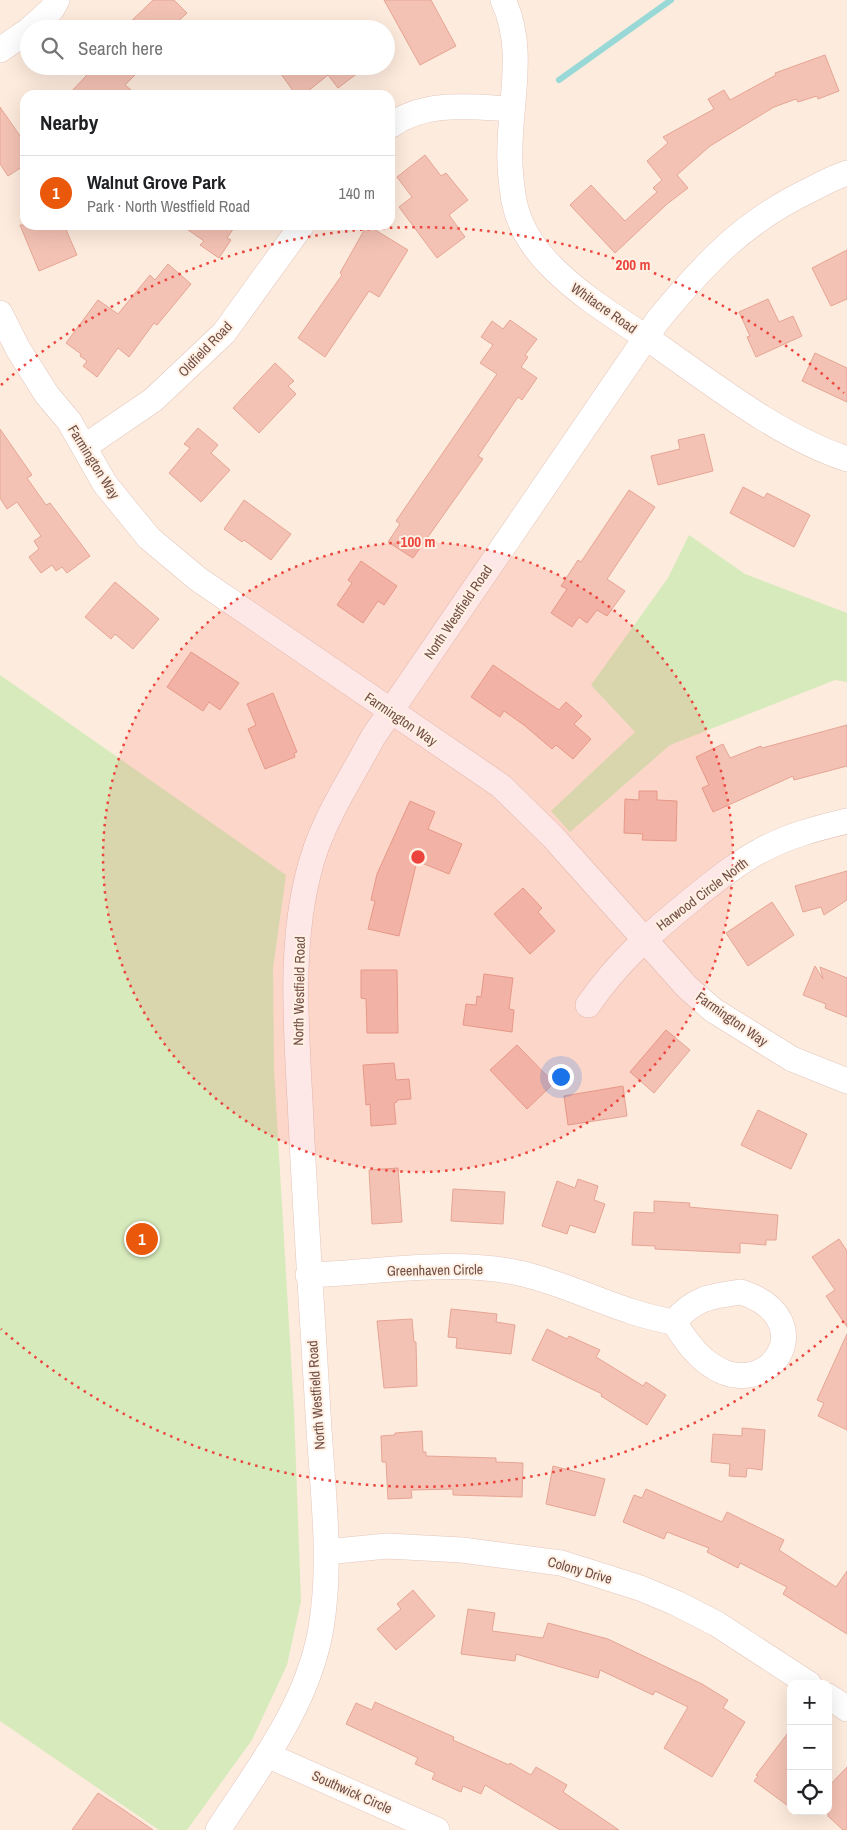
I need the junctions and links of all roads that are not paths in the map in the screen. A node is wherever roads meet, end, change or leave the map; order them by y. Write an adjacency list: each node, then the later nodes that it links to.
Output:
1 (57, 0): 3 (street)
2 (503, 0): 6 (street, Whitacre Road)
3 (39, 20)
4 (20, 36): 5 (street)
5 (0, 50)
6 (512, 109): 7 (street); 11 (street, Whitacre Road)
7 (395, 122)
8 (847, 173): 11 (street, North Westfield Road)
9 (298, 230): 12 (street, Oldfield Road)
10 (0, 313): 12 (street, Farmington Way)
11 (646, 338): 13 (street, Whitacre Road); 14 (street, North Westfield Road)
12 (84, 447): 14 (street, Farmington Way)
13 (847, 459)
14 (390, 712): 16 (street, Farmington Way); 19 (street, North Westfield Road)
15 (847, 821): 16 (street, Harwood Circle North)
16 (643, 939): 17 (street, Harwood Circle North); 18 (street, Farmington Way)
17 (588, 1005)
18 (847, 1081)
19 (308, 1276): 20 (street, Greenhaven Circle); 21 (street, North Westfield Road)
20 (674, 1322)
21 (326, 1552): 22 (street, Colony Drive); 25 (street, North Westfield Road)
22 (803, 1680)
23 (832, 1699): 24 (street)
24 (847, 1709)
25 (267, 1755): 26 (street, North Westfield Road); 27 (street, Southwick Circle)
26 (218, 1830)
27 (437, 1830)

